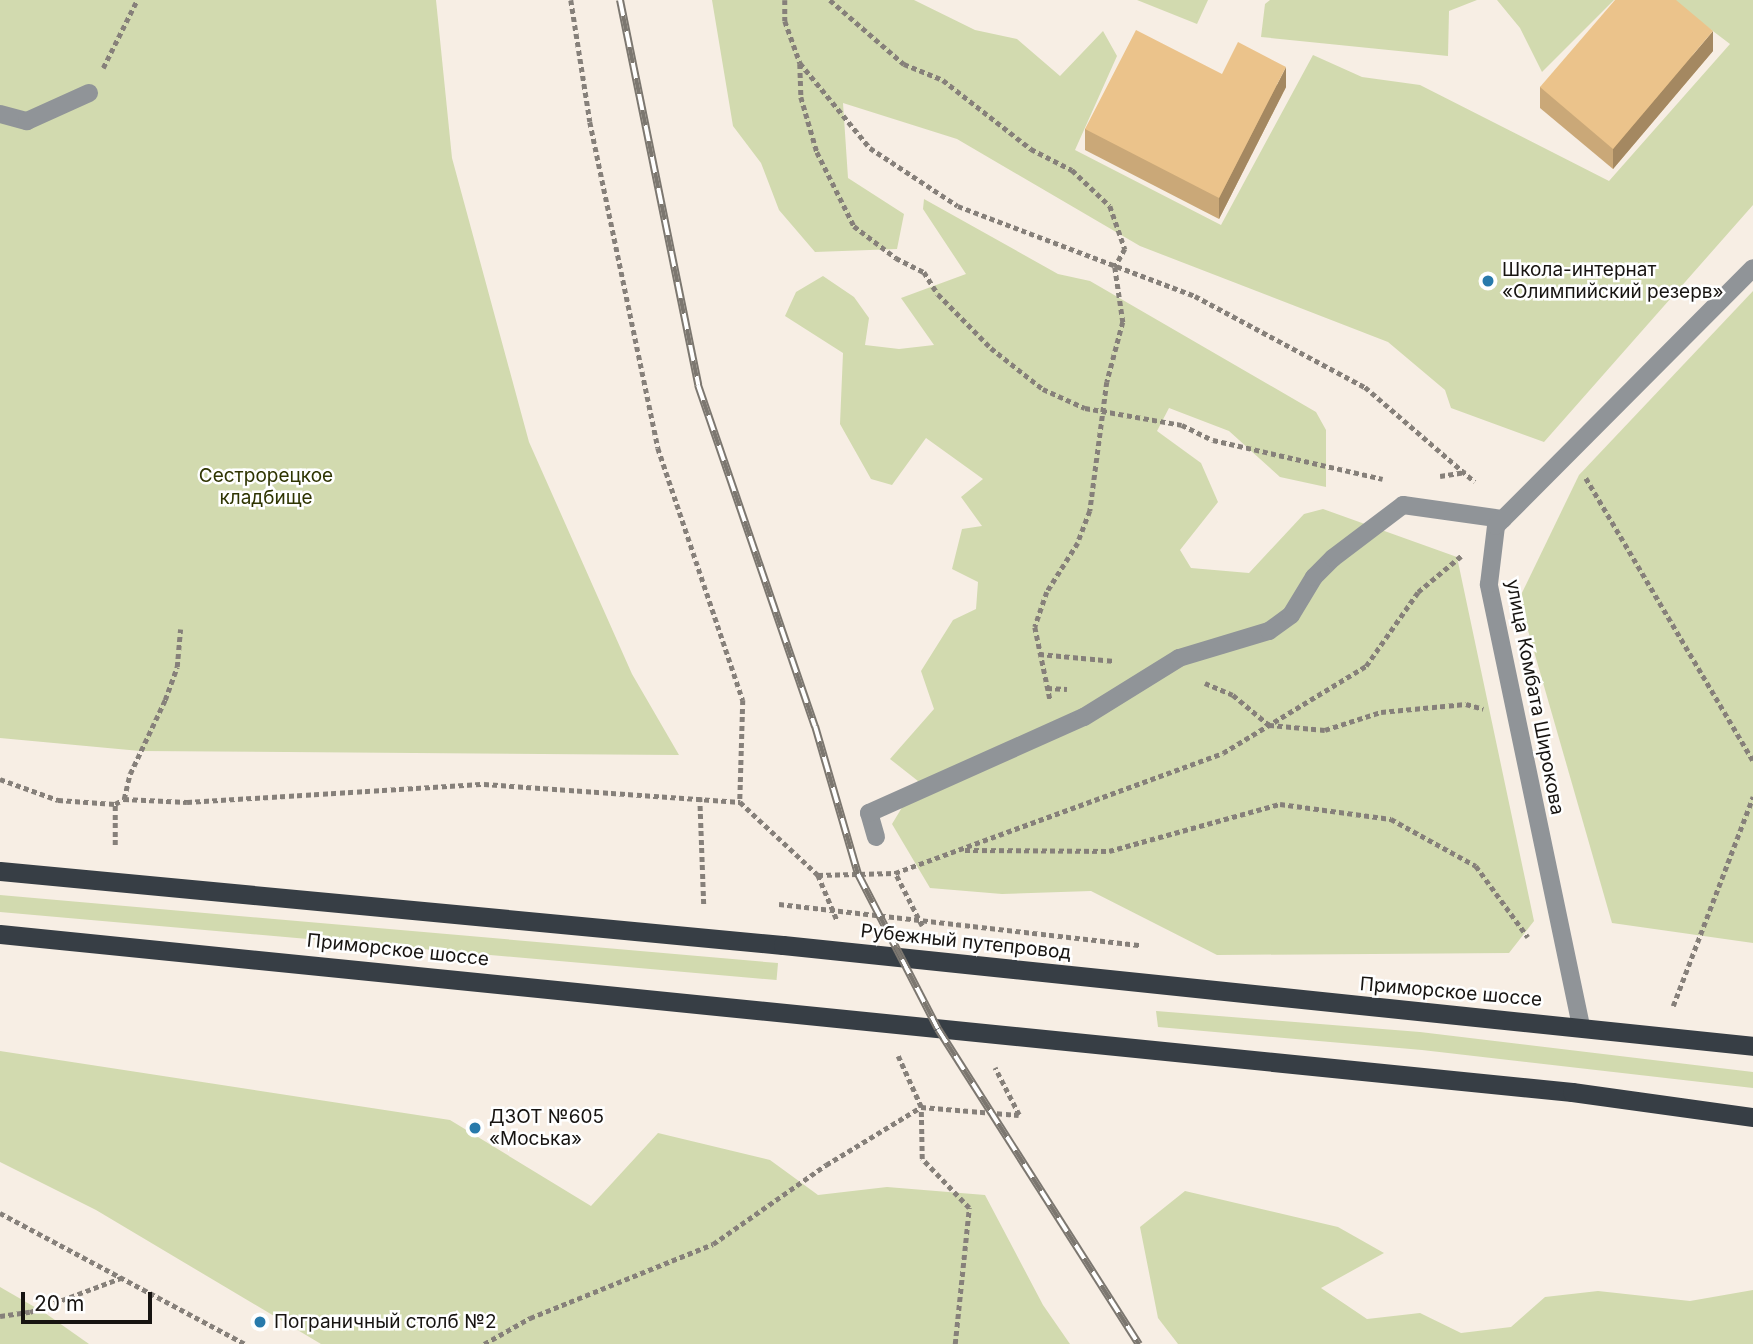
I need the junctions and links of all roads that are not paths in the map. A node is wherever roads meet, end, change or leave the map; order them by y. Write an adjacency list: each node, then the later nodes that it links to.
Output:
1 (89, 93): 2 (street)
2 (0, 114)
3 (1753, 268): 4 (street)
4 (1499, 522): 5 (street); 9 (street, улица Комбата Широкова)
5 (876, 837)
6 (0, 871): 8 (highway, Рубежный путепровод)
7 (0, 934): 11 (highway, Приморское шоссе)
8 (1145, 984): 9 (highway, Приморское шоссе)
9 (1581, 1026): 10 (highway, Приморское шоссе)
10 (1753, 1045)
11 (1753, 1116)

